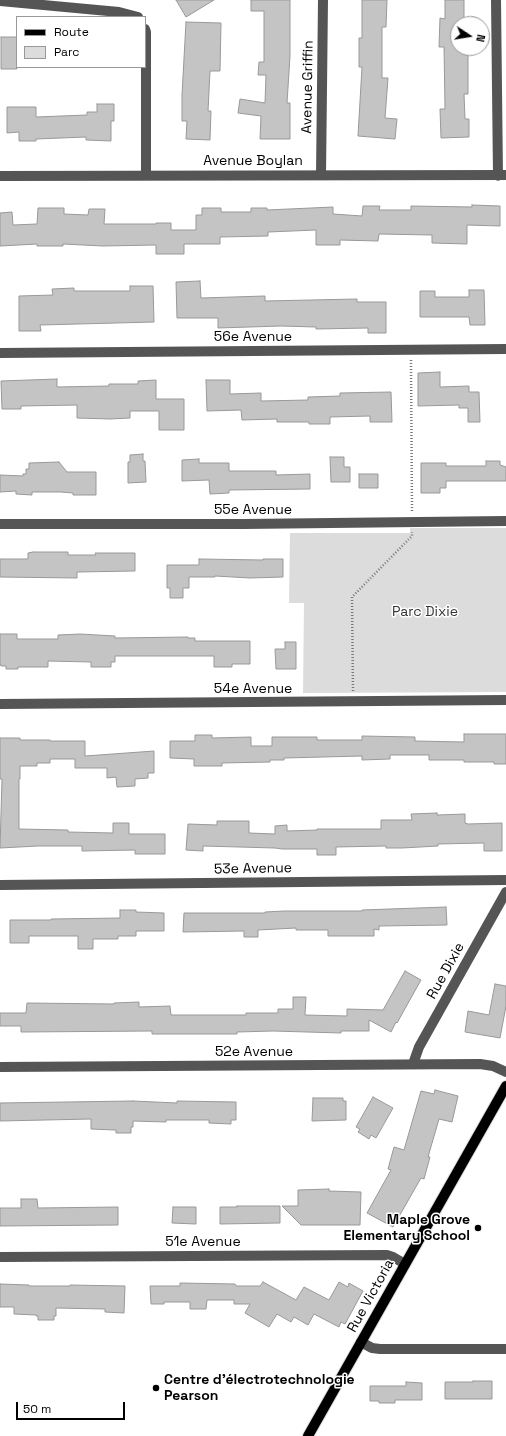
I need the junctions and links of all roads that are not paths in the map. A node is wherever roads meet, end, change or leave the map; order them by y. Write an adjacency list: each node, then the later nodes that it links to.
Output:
1 (323, 0): 9 (street, Avenue Griffin)
2 (496, 0): 11 (street)
3 (0, 1): 4 (street)
4 (134, 16)
5 (146, 32): 6 (street)
6 (146, 68)
7 (146, 68): 8 (street)
8 (146, 175): 9 (street, Avenue Boylan); 10 (street, Avenue Boylan)
9 (321, 175): 11 (street, Avenue Boylan)
10 (0, 176)
11 (502, 176)
12 (506, 350): 13 (street, 56e Avenue)
13 (0, 353)
14 (506, 521): 15 (street, 55e Avenue)
15 (0, 524)
16 (506, 700): 17 (street, 54e Avenue)
17 (0, 704)
18 (506, 880): 19 (street, 53e Avenue)
19 (0, 886)
20 (506, 892): 21 (street, Rue Dixie)
21 (413, 1064): 22 (street, 52e Avenue); 23 (street, 52e Avenue)
22 (0, 1067)
23 (506, 1072)
24 (506, 1086): 26 (main road, Rue Victoria)
25 (0, 1257): 26 (street, 51e Avenue)
26 (405, 1264): 27 (main road, Rue Victoria)
27 (361, 1342): 28 (street); 29 (main road, Rue Victoria)
28 (506, 1349)
29 (308, 1436)

